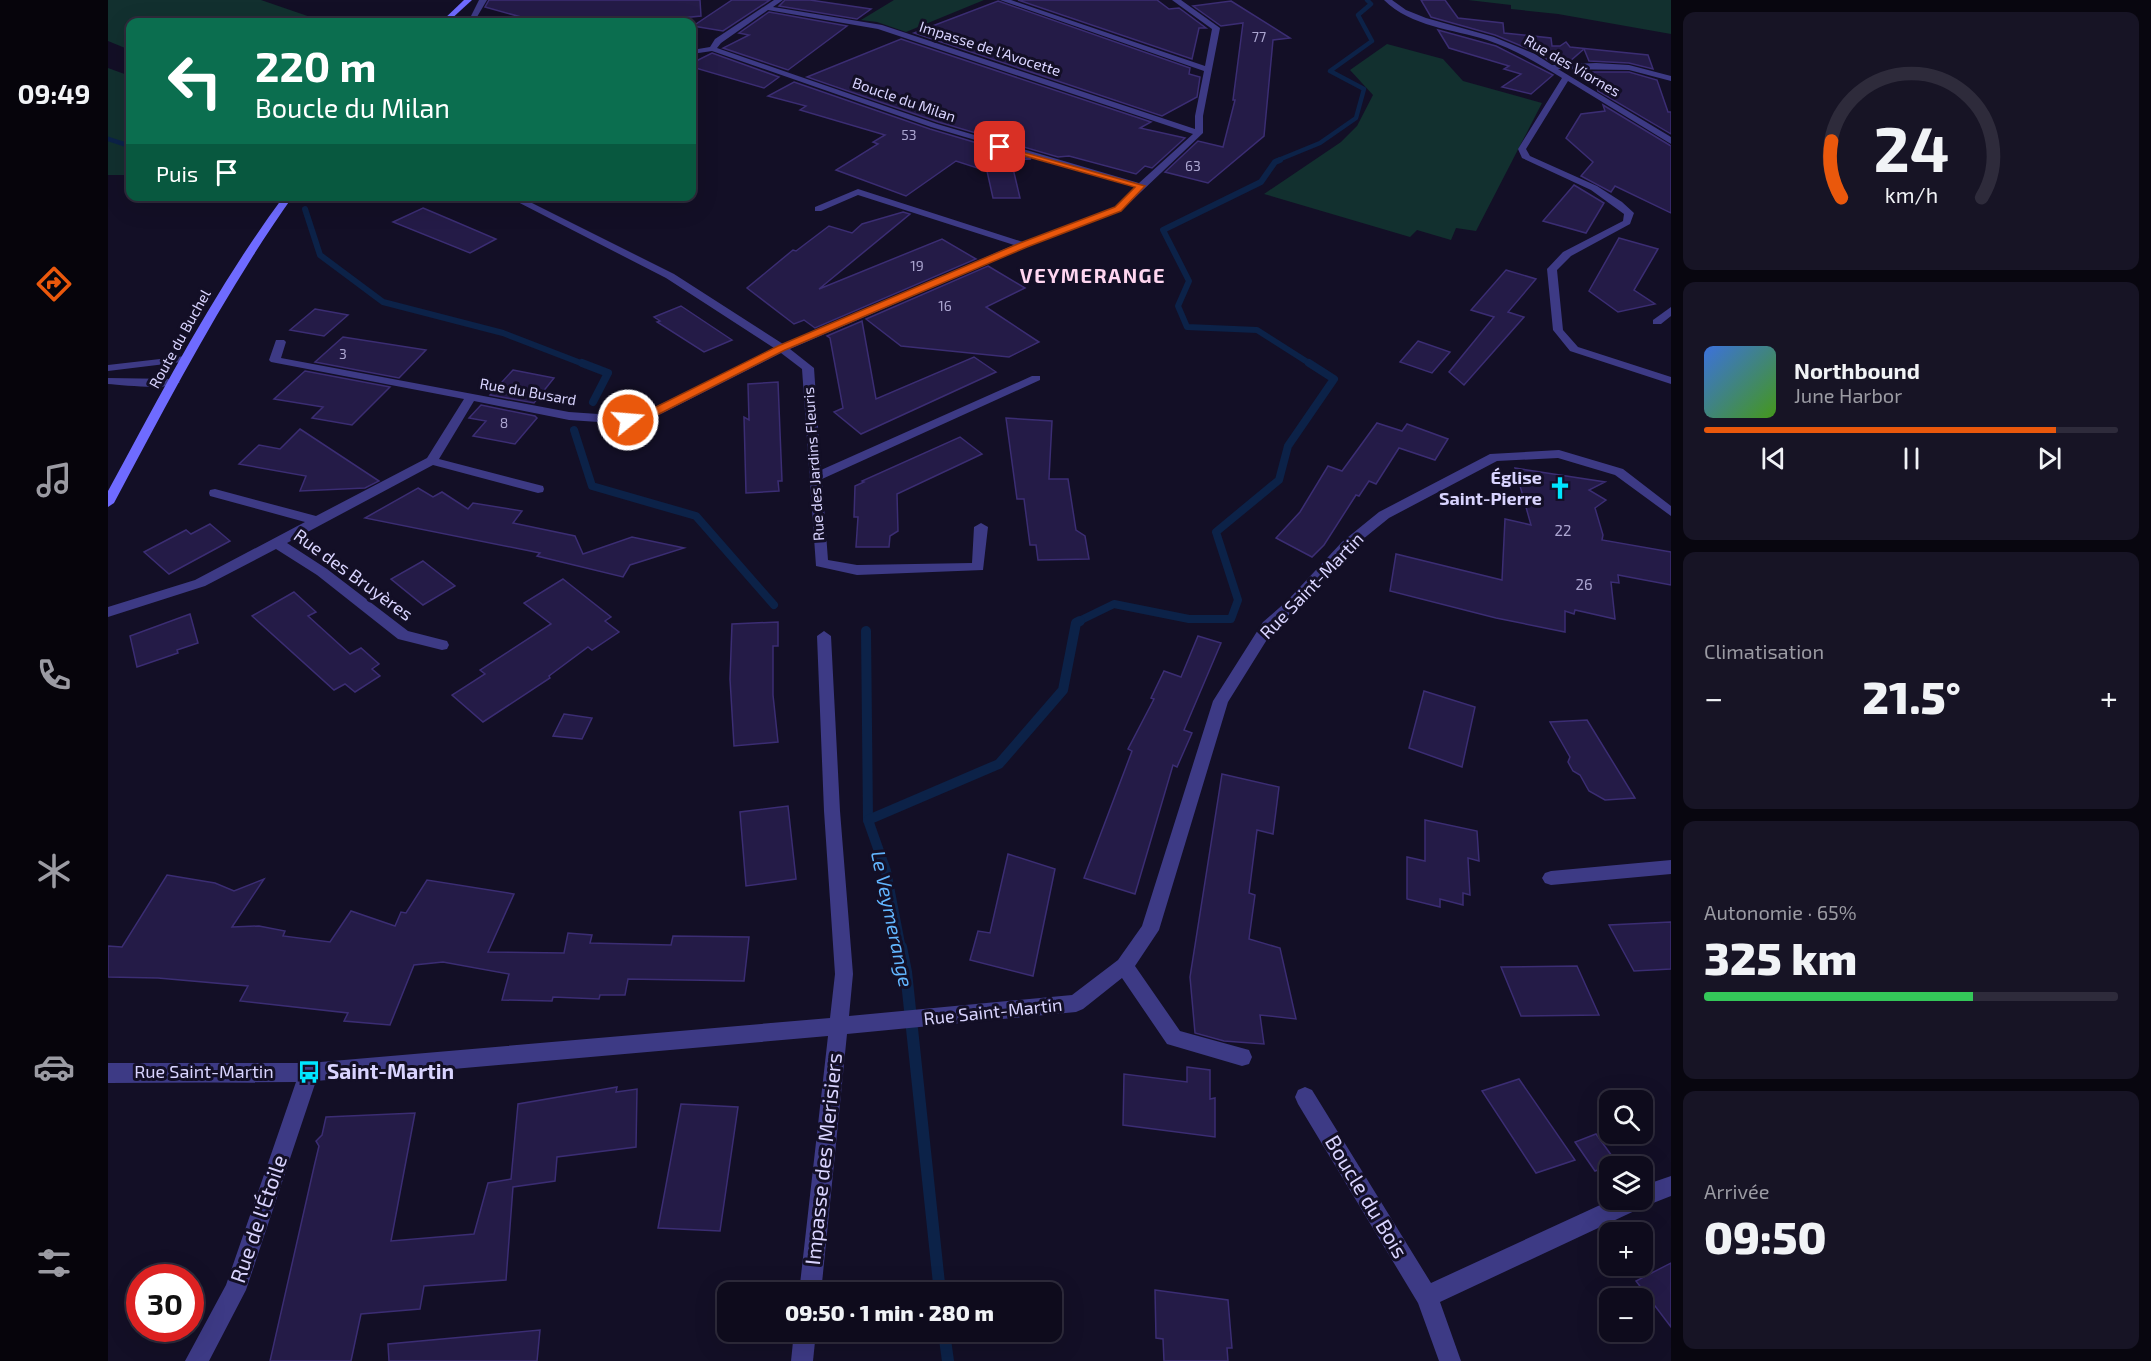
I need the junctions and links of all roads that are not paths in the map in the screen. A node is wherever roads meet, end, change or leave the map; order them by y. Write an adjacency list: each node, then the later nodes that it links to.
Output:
1 (468, 0): 8 (main road)
2 (483, 0): 9 (street)
3 (779, 0): 7 (street)
4 (1004, 0): 13 (street)
5 (1176, 0): 13 (street)
6 (1388, 0): 12 (street, Rue des Viornes)
7 (768, 8): 10 (street); 16 (street, Impasse de l'Avocette)
8 (448, 18)
9 (473, 18)
10 (712, 49): 11 (street, Boucle du Milan); 18 (street, Boucle du Milan)
11 (696, 51)
12 (1551, 67): 14 (street, Rue des Viornes); 15 (street)
13 (1207, 69): 16 (street)
14 (1567, 76): 17 (street, Rue des Viornes); 31 (street)
15 (1671, 79)
16 (1199, 133): 18 (street)
17 (1671, 141)
18 (1141, 186): 22 (street, Rue du Busard)
19 (285, 201): 27 (main road, Route du Buchel)
20 (520, 201): 26 (street, Rue des Jardins Fleuris)
21 (818, 209): 22 (street)
22 (1023, 245): 26 (street, Rue du Busard)
23 (1671, 310): 24 (street)
24 (1656, 322)
25 (280, 342): 33 (street, Rue du Busard)
26 (782, 348): 33 (street, Rue du Busard); 35 (street, Rue des Jardins Fleuris)
27 (186, 359): 28 (street); 32 (main road, Route du Buchel)
28 (108, 368)
29 (1036, 378): 35 (street)
30 (108, 381): 32 (street)
31 (1671, 381)
32 (174, 382): 38 (main road, Route du Buchel)
33 (471, 398): 34 (street)
34 (432, 461): 36 (street); 40 (street, Rue des Bruyères)
35 (816, 477): 41 (street, Rue des Jardins Fleuris)
36 (538, 489)
37 (215, 493): 40 (street, Rue des Bruyères)
38 (108, 503)
39 (1671, 512): 48 (street, Rue Saint-Martin)
40 (317, 521): 42 (street, Rue des Bruyères)
41 (981, 527)
42 (277, 543): 43 (street, Rue des Bruyères); 45 (street, Rue des Bruyères)
43 (108, 612)
44 (824, 636): 49 (street)
45 (442, 645)
46 (1671, 867): 47 (street)
47 (1551, 878)
48 (1124, 966): 49 (street, Rue Saint-Martin); 50 (street)
49 (838, 1026): 51 (street, Rue Saint-Martin); 57 (street, Impasse des Merisiers)
50 (1242, 1058)
51 (309, 1072): 52 (street, Rue Saint-Martin); 60 (street, Rue de l'Étoile)
52 (108, 1073)
53 (1305, 1097): 58 (street, Boucle du Bois)
54 (1671, 1186): 55 (street)
55 (1653, 1193)
56 (1614, 1210): 58 (street)
57 (811, 1282)
58 (1427, 1297): 62 (street, Boucle du Bois)
59 (804, 1342): 61 (street)
60 (196, 1361)
61 (802, 1361)
62 (1450, 1361)

